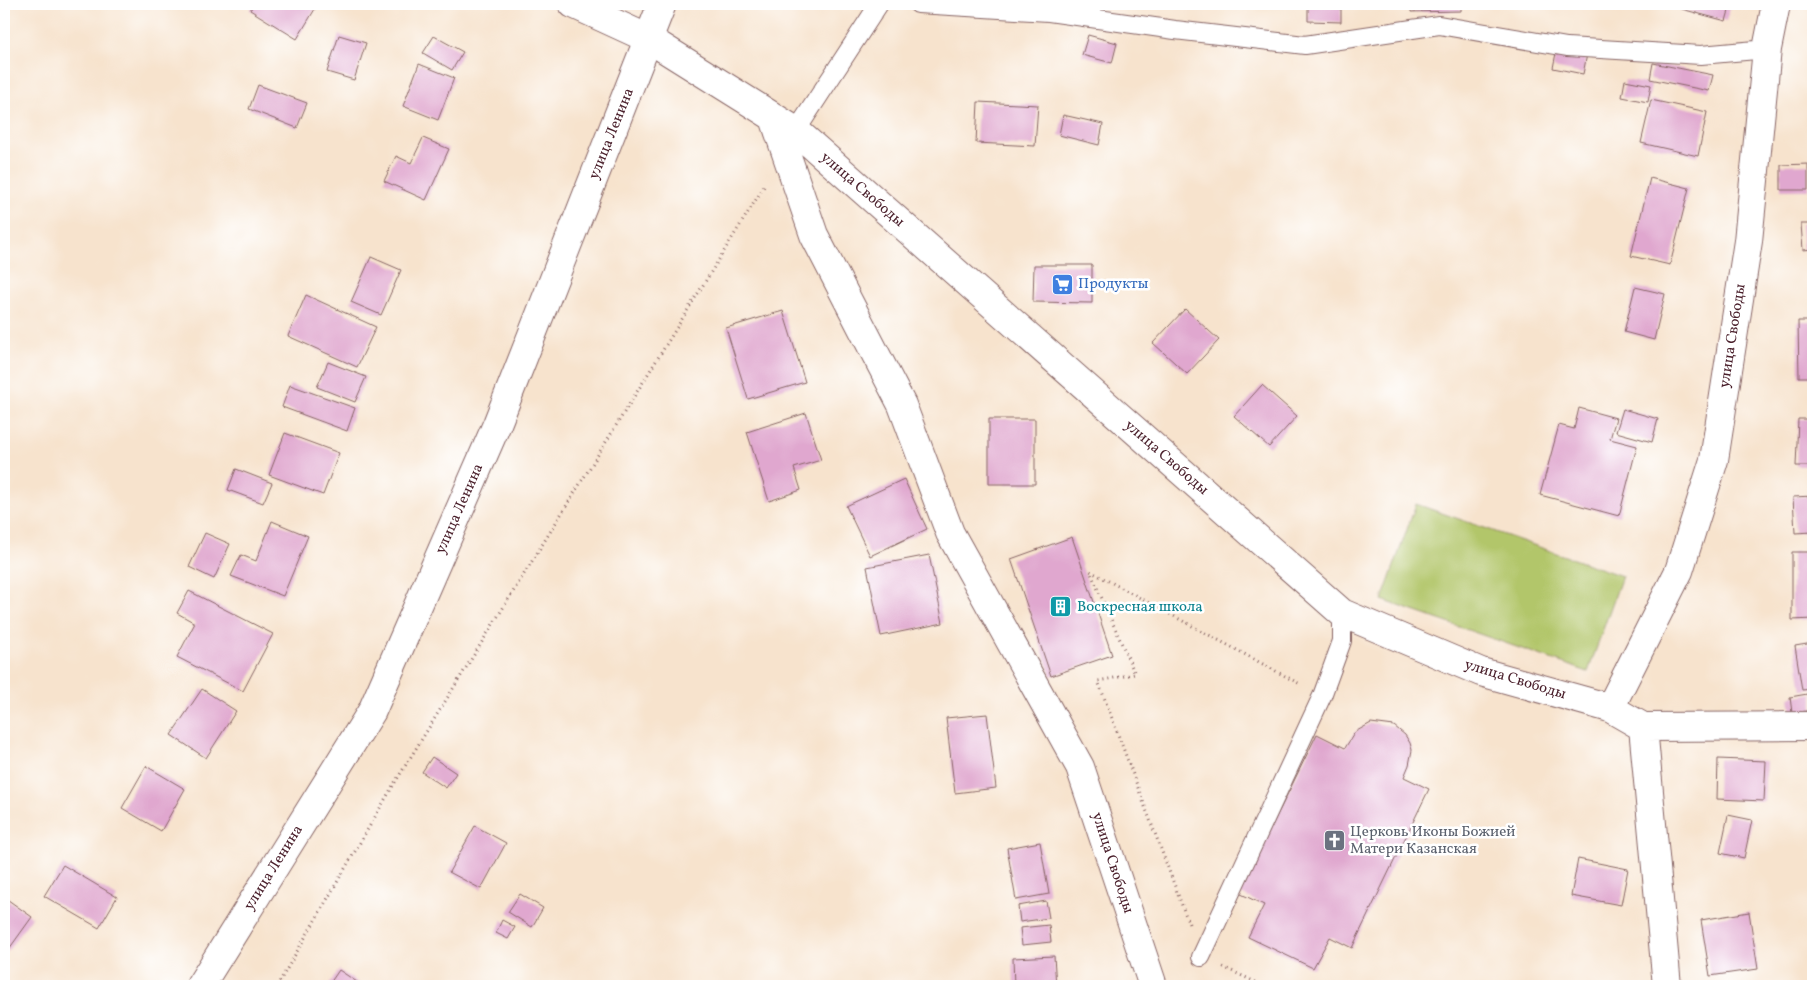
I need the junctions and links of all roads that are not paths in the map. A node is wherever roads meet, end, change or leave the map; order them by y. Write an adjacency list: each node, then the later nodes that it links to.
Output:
1 (573, 4): 6 (street, улица Свободы)
2 (662, 4): 6 (street, улица Ленина)
3 (879, 4): 8 (lane)
4 (918, 4): 7 (lane)
5 (1776, 4): 7 (street, улица Свободы)
6 (649, 39): 8 (street, улица Свободы); 14 (street, улица Ленина)
7 (1767, 49): 10 (street, улица Свободы)
8 (785, 125): 9 (street, улица Свободы); 15 (street, улица Свободы)
9 (1342, 613): 10 (street, улица Свободы); 13 (lane)
10 (1610, 708): 12 (street, улица Свободы)
11 (1813, 726): 12 (street)
12 (1643, 727): 16 (street)
13 (1201, 957)
14 (200, 986)
15 (1153, 986)
16 (1667, 986)

